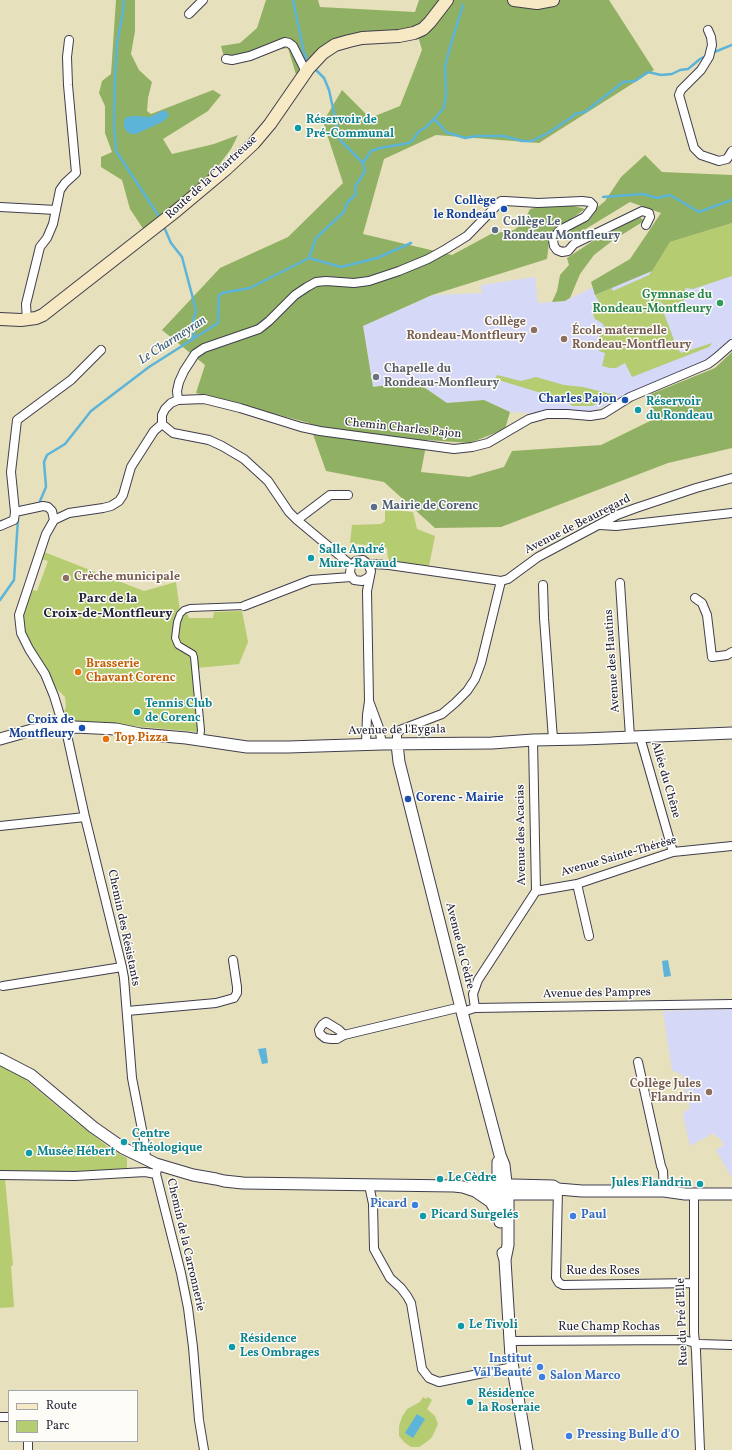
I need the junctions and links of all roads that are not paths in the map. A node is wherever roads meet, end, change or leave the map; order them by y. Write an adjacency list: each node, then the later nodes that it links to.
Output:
1 (203, 0): 5 (street)
2 (447, 0): 9 (main road, Route de la Chartreuse)
3 (514, 0): 4 (main road)
4 (553, 0)
5 (189, 14)
6 (708, 30): 10 (street)
7 (69, 40): 12 (street)
8 (226, 59): 9 (street)
9 (310, 67): 15 (main road, Route de la Chartreuse)
10 (732, 151)
11 (0, 207): 12 (street)
12 (56, 210): 15 (street)
13 (646, 225): 18 (street)
14 (0, 319): 15 (main road, Route de la Chartreuse)
15 (27, 320)
16 (732, 344): 18 (street, Chemin Charles Pajon)
17 (101, 350): 22 (street)
18 (178, 400): 19 (street)
19 (162, 424): 24 (street); 25 (street)
20 (732, 478): 26 (street, Avenue de Beauregard)
21 (348, 495): 25 (street)
22 (15, 512): 24 (street); 27 (street)
23 (732, 513): 26 (street)
24 (54, 520): 40 (street, Chemin des Résistants)
25 (297, 520): 28 (street)
26 (599, 525): 32 (street, Avenue de Beauregard)
27 (0, 526)
28 (351, 565): 29 (street); 31 (street)
29 (369, 565): 30 (street); 32 (street)
30 (369, 577): 31 (street); 35 (street)
31 (355, 579): 35 (street); 37 (street)
32 (501, 581): 49 (street)
33 (620, 583): 42 (street, Avenue des Hautins)
34 (543, 585): 46 (street)
35 (367, 591): 39 (street)
36 (695, 598): 38 (street)
37 (244, 606): 44 (street)
38 (732, 652)
39 (369, 701): 47 (street); 48 (street)
40 (64, 728): 43 (street, Avenue de l'Eygala); 44 (street, Avenue de l'Eygala); 50 (street, Chemin des Résistants)
41 (732, 734): 42 (street, Avenue de l'Eygala)
42 (635, 737): 46 (street, Avenue de l'Eygala); 53 (street, Allée du Chêne)
43 (0, 739)
44 (200, 740): 47 (street, Avenue de l'Eygala)
45 (533, 740): 46 (street, Avenue de l'Eygala); 49 (street, Avenue de l'Eygala); 55 (street, Avenue des Acacias)
46 (553, 740)
47 (366, 744): 48 (street, Avenue de l'Eygala)
48 (382, 744): 49 (street, Avenue de l'Eygala)
49 (396, 744): 62 (street, Avenue du Cèdre)
50 (85, 817): 51 (street); 58 (street, Chemin des Résistants)
51 (0, 826)
52 (732, 846): 53 (street, Avenue Sainte-Thérèse)
53 (672, 852): 54 (street, Avenue Sainte-Thérèse)
54 (577, 884): 55 (street, Avenue Sainte-Thérèse); 56 (street)
55 (536, 891): 61 (street, Avenue des Acacias)
56 (589, 936)
57 (233, 960): 63 (street)
58 (122, 967): 59 (street); 63 (street, Chemin des Résistants)
59 (3, 986)
60 (732, 1004): 61 (street, Avenue des Pampres)
61 (475, 1008): 62 (street, Avenue des Pampres)
62 (462, 1009): 64 (street, Avenue des Pampres); 73 (street, Avenue du Cèdre)
63 (127, 1011): 68 (street, Chemin des Résistants)
64 (344, 1035)
65 (0, 1059): 67 (street)
66 (638, 1062): 77 (street)
67 (23, 1072): 68 (street); 69 (street)
68 (145, 1159): 69 (street)
69 (156, 1169): 70 (street); 71 (street); 89 (street, Chemin de la Carronnerie)
70 (0, 1175)
71 (369, 1185): 72 (street); 88 (street)
72 (463, 1187): 73 (street); 76 (street)
73 (503, 1188): 74 (street); 76 (street); 78 (street); 81 (street); 82 (street)
74 (558, 1190): 77 (street); 78 (street); 84 (street, Rue des Roses)
75 (732, 1190): 77 (street)
76 (475, 1191): 81 (street)
77 (667, 1191): 79 (street)
78 (524, 1194): 82 (street)
79 (694, 1194): 80 (street); 84 (street, Rue du Pré d'Elle)
80 (732, 1194)
81 (500, 1219): 83 (street)
82 (508, 1236): 83 (street)
83 (505, 1260): 85 (street)
84 (694, 1283): 86 (street, Rue du Pré d'Elle)
85 (510, 1341): 86 (street, Rue Champ Rochas); 88 (street)
86 (695, 1342): 87 (street, Rue Champ Rochas); 91 (street, Rue du Pré d'Elle)
87 (732, 1345)
88 (513, 1367): 90 (street)
89 (204, 1450)
90 (527, 1450)
91 (700, 1450)

